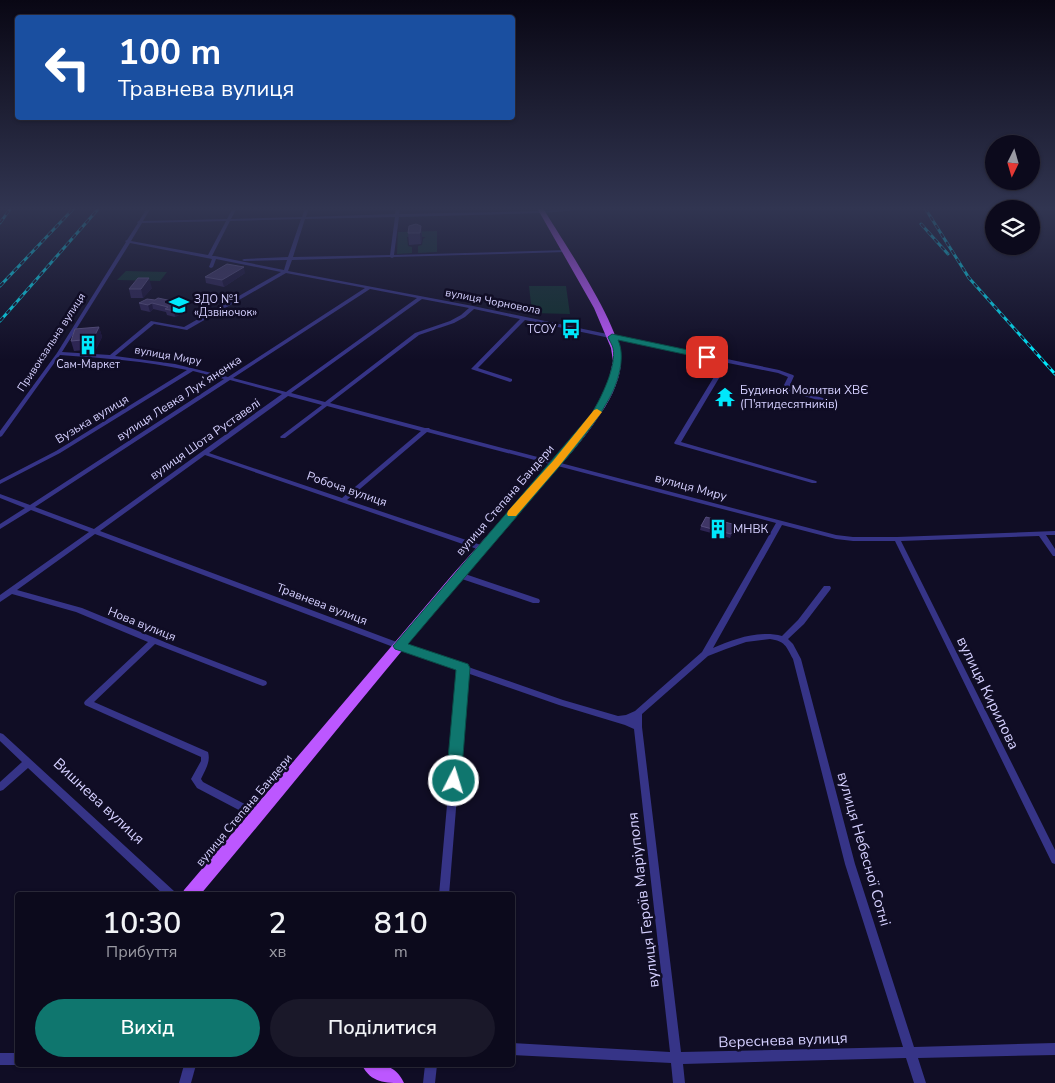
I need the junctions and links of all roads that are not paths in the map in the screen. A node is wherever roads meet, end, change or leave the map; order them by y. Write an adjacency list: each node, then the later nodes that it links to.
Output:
1 (291, 258): 9 (street)
2 (117, 259): 17 (street, Привокзальна вулиця)
3 (212, 259): 8 (street)
4 (221, 259): 7 (street, вулиця Чорновола)
5 (274, 259): 7 (street)
6 (570, 259): 16 (main road, вулиця Степана Бандери)
7 (229, 260): 9 (street, вулиця Чорновола)
8 (211, 267)
9 (286, 271): 10 (street, вулиця Чорновола); 14 (street)
10 (370, 287): 11 (street, вулиця Чорновола); 21 (street, вулиця Левка Лукʼяненка)
11 (422, 297): 12 (street, вулиця Чорновола); 25 (street, вулиця Шота Руставелі)
12 (473, 307): 13 (street, вулиця Чорновола); 26 (street)
13 (524, 318): 16 (street, вулиця Чорновола); 23 (street)
14 (185, 329): 15 (street); 18 (street)
15 (194, 331)
16 (612, 337): 19 (street, вулиця Чорновола); 32 (main road, вулиця Степана Бандери)
17 (59, 353): 18 (street, вулиця Миру); 29 (street, Привокзальна вулиця)
18 (112, 356): 20 (street, вулиця Миру)
19 (726, 361): 27 (street, вулиця Чорновола); 34 (street)
20 (192, 369): 21 (street, вулиця Миру); 22 (street, Вузька вулиця)
21 (230, 378): 25 (street, вулиця Миру); 37 (street, вулиця Левка Лукʼяненка)
22 (177, 379): 24 (street); 33 (street, Вузька вулиця)
23 (510, 380)
24 (186, 381)
25 (288, 394): 26 (street, вулиця Миру); 31 (street, вулиця Шота Руставелі)
26 (329, 403): 28 (street, вулиця Миру); 30 (street)
27 (835, 403)
28 (427, 429): 32 (street, вулиця Миру); 36 (street)
29 (0, 435)
30 (283, 437)
31 (204, 453): 36 (street, Робоча вулиця); 40 (street, вулиця Шота Руставелі)
32 (556, 463): 38 (street, вулиця Миру); 44 (main road, вулиця Степана Бандери)
33 (0, 482)
34 (814, 482)
35 (0, 496): 37 (street, Травнева вулиця)
36 (343, 500): 44 (street, Робоча вулиця)
37 (29, 508): 39 (street, вулиця Левка Лукʼяненка); 40 (street, Травнева вулиця)
38 (780, 522): 43 (street, вулиця Миру); 51 (street)
39 (0, 526)
40 (94, 531): 48 (street, вулиця Шота Руставелі); 55 (street, Травнева вулиця)
41 (1041, 533): 42 (street, вулиця Миру); 43 (street, вулиця Миру); 45 (street)
42 (1055, 533)
43 (897, 539): 66 (street, вулиця Кирилова)
44 (482, 548): 46 (main road, вулиця Степана Бандери)
45 (1055, 554)
46 (459, 575): 50 (street); 55 (main road, вулиця Степана Бандери)
47 (827, 588): 52 (street)
48 (11, 591): 49 (street, вулиця Шота Руставелі); 53 (street, Нова вулиця)
49 (0, 599)
50 (536, 601)
51 (716, 634): 54 (street); 56 (street)
52 (783, 640): 54 (street); 72 (street, вулиця Небесної Сотні)
53 (154, 641): 58 (street, Нова вулиця); 65 (street)
54 (727, 644): 56 (street)
55 (400, 646): 57 (street, Травнева вулиця); 65 (main road, вулиця Степана Бандери)
56 (705, 654): 59 (street)
57 (463, 668): 60 (street, Травнева вулиця); 69 (street)
58 (264, 683)
59 (638, 713): 60 (street); 61 (street, вулиця Героїв Маріуполя)
60 (613, 718): 61 (street, Травнева вулиця)
61 (638, 728): 73 (street, вулиця Героїв Маріуполя)
62 (0, 736): 63 (street, Вишнева вулиця)
63 (30, 762): 64 (street); 67 (street, Вишнева вулиця)
64 (0, 787)
65 (258, 815): 68 (main road, вулиця Степана Бандери)
66 (1055, 860)
67 (167, 892)
68 (193, 892)
69 (444, 892)
70 (1055, 1048): 72 (street, Вереснева вулиця)
71 (515, 1050): 73 (street, Вереснева вулиця)
72 (911, 1052): 73 (street, Вереснева вулиця); 83 (street, вулиця Небесної Сотні)
73 (677, 1058): 82 (street, вулиця Героїв Маріуполя)
74 (0, 1059): 75 (street)
75 (15, 1059)
76 (190, 1067): 79 (street)
77 (374, 1067): 80 (main road)
78 (430, 1067): 81 (street)
79 (186, 1083)
80 (394, 1083)
81 (429, 1083)
82 (679, 1083)
83 (920, 1083)

